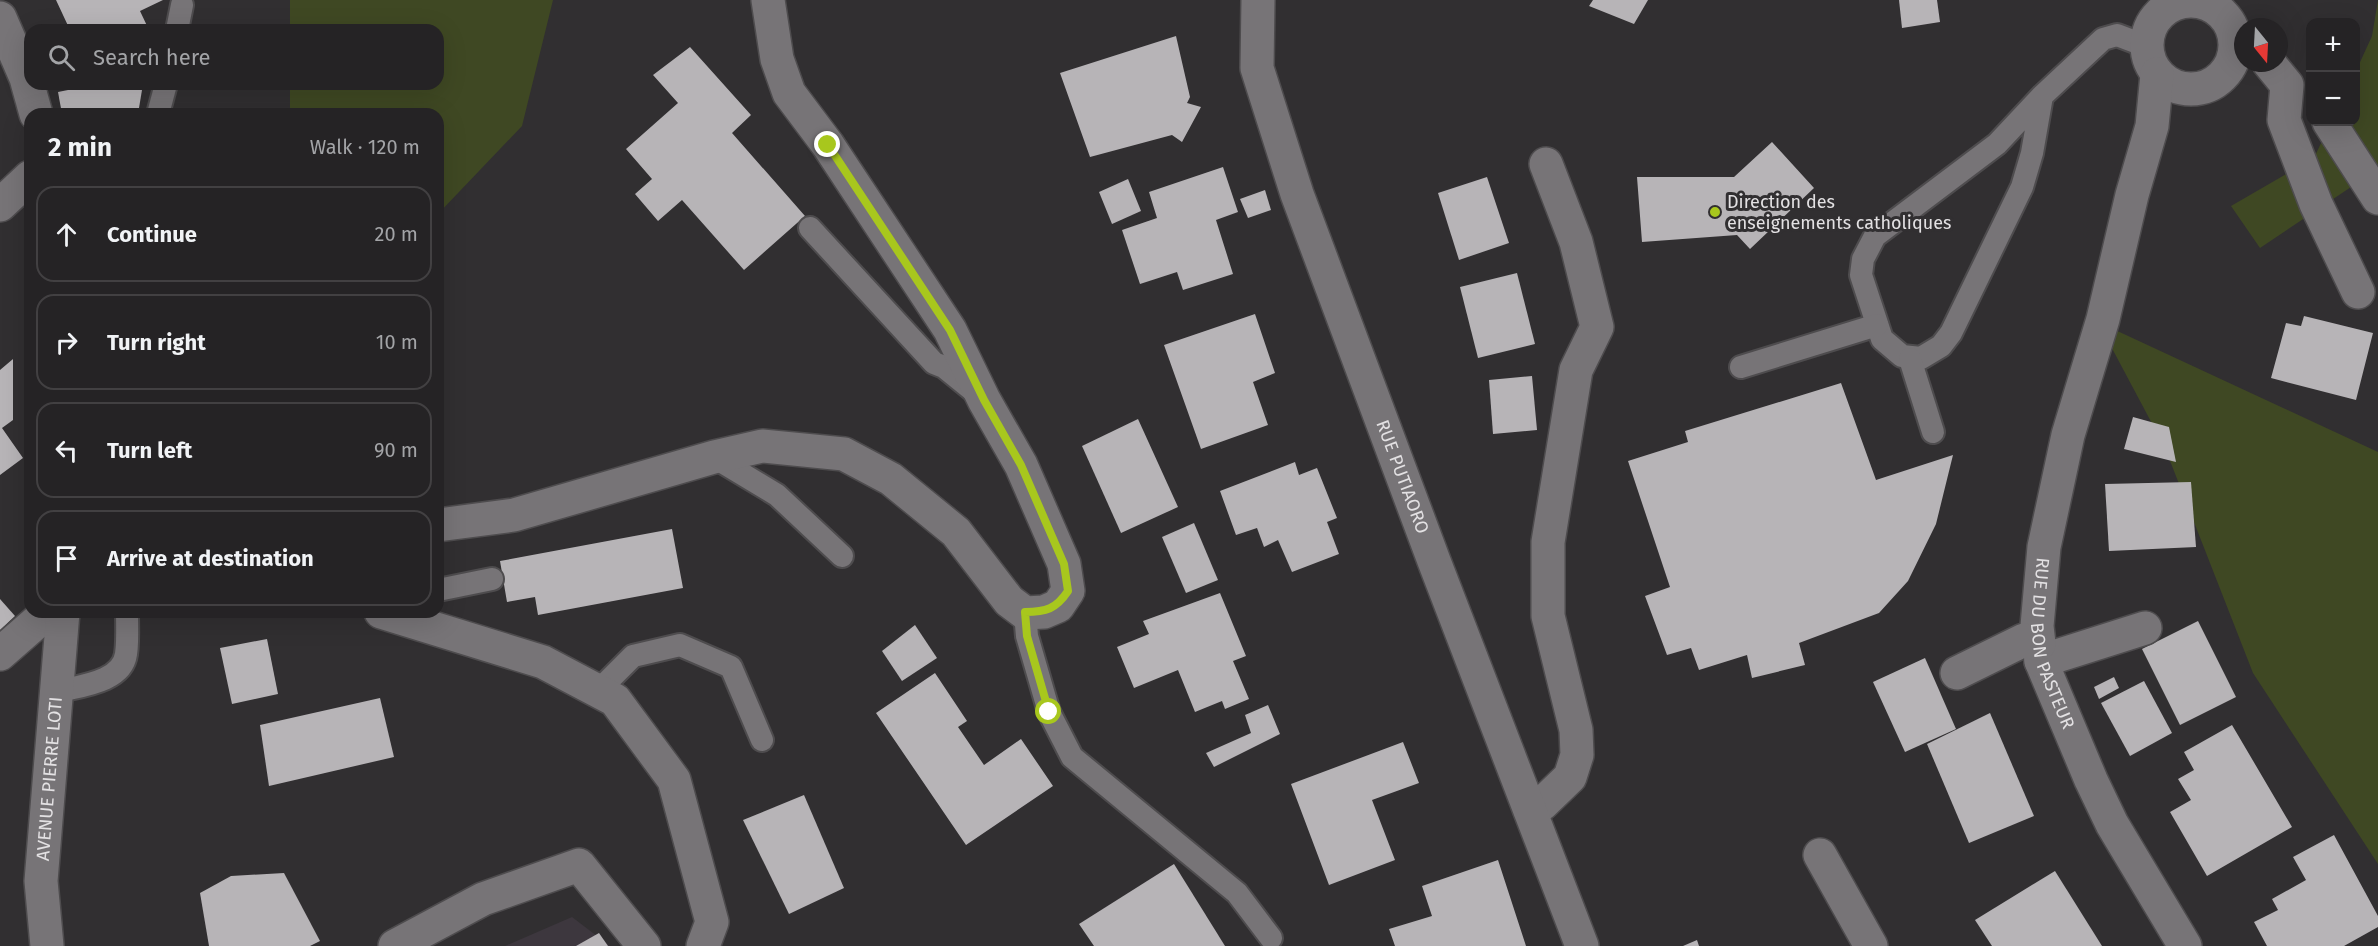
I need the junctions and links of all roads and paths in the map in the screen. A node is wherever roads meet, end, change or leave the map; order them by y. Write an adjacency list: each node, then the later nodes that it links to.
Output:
1 (768, 0): 31 (street)
2 (1258, 0): 50 (street, RUE PUTIAORO)
3 (2198, 1): 5 (street, RUE DU BON PASTEUR); 8 (street, RUE DU BON PASTEUR)
4 (182, 5): 7 (lane)
5 (2162, 7): 10 (street, RUE DU BON PASTEUR)
6 (0, 18): 12 (street)
7 (178, 24)
8 (2234, 27)
9 (2234, 56): 11 (street, RUE DU BON PASTEUR)
10 (2152, 60): 16 (street); 17 (lane); 20 (street, RUE DU BON PASTEUR)
11 (2230, 66): 13 (street); 16 (street)
12 (24, 73)
13 (2289, 81): 27 (street)
14 (29, 90): 18 (street)
15 (164, 90): 19 (lane)
16 (2191, 90): 20 (street)
17 (2042, 96): 28 (lane); 29 (lane)
18 (34, 108)
19 (160, 108)
20 (2152, 126): 44 (street, RUE DU BON PASTEUR)
21 (2332, 126): 24 (street)
22 (1546, 164): 50 (street)
23 (24, 183): 25 (street)
24 (2378, 198)
25 (0, 205)
26 (810, 228): 31 (lane)
27 (2358, 292)
28 (1878, 325): 29 (lane); 30 (lane)
29 (1910, 359): 32 (lane)
30 (1741, 367)
31 (984, 400): 38 (street)
32 (1933, 432)
33 (714, 457): 34 (street); 35 (lane); 38 (street)
34 (444, 524)
35 (842, 556)
36 (492, 579): 37 (lane)
37 (444, 589)
38 (1025, 612): 52 (lane)
39 (41, 618): 45 (street)
40 (62, 618): 48 (street, AVENUE PIERRE LOTI)
41 (128, 618): 48 (lane)
42 (400, 618): 47 (street)
43 (2145, 628): 44 (street)
44 (2040, 652): 46 (street); 59 (street, RUE DU BON PASTEUR)
45 (0, 654)
46 (1957, 673)
47 (598, 691): 49 (lane); 56 (street)
48 (56, 692): 53 (street, AVENUE PIERRE LOTI)
49 (762, 740)
50 (1530, 810): 57 (street, RUE PUTIAORO)
51 (1820, 855): 58 (street)
52 (1271, 938)
53 (47, 946)
54 (395, 946): 55 (street)
55 (644, 946)
56 (703, 946)
57 (1582, 946)
58 (1870, 946)
59 (2185, 946)

